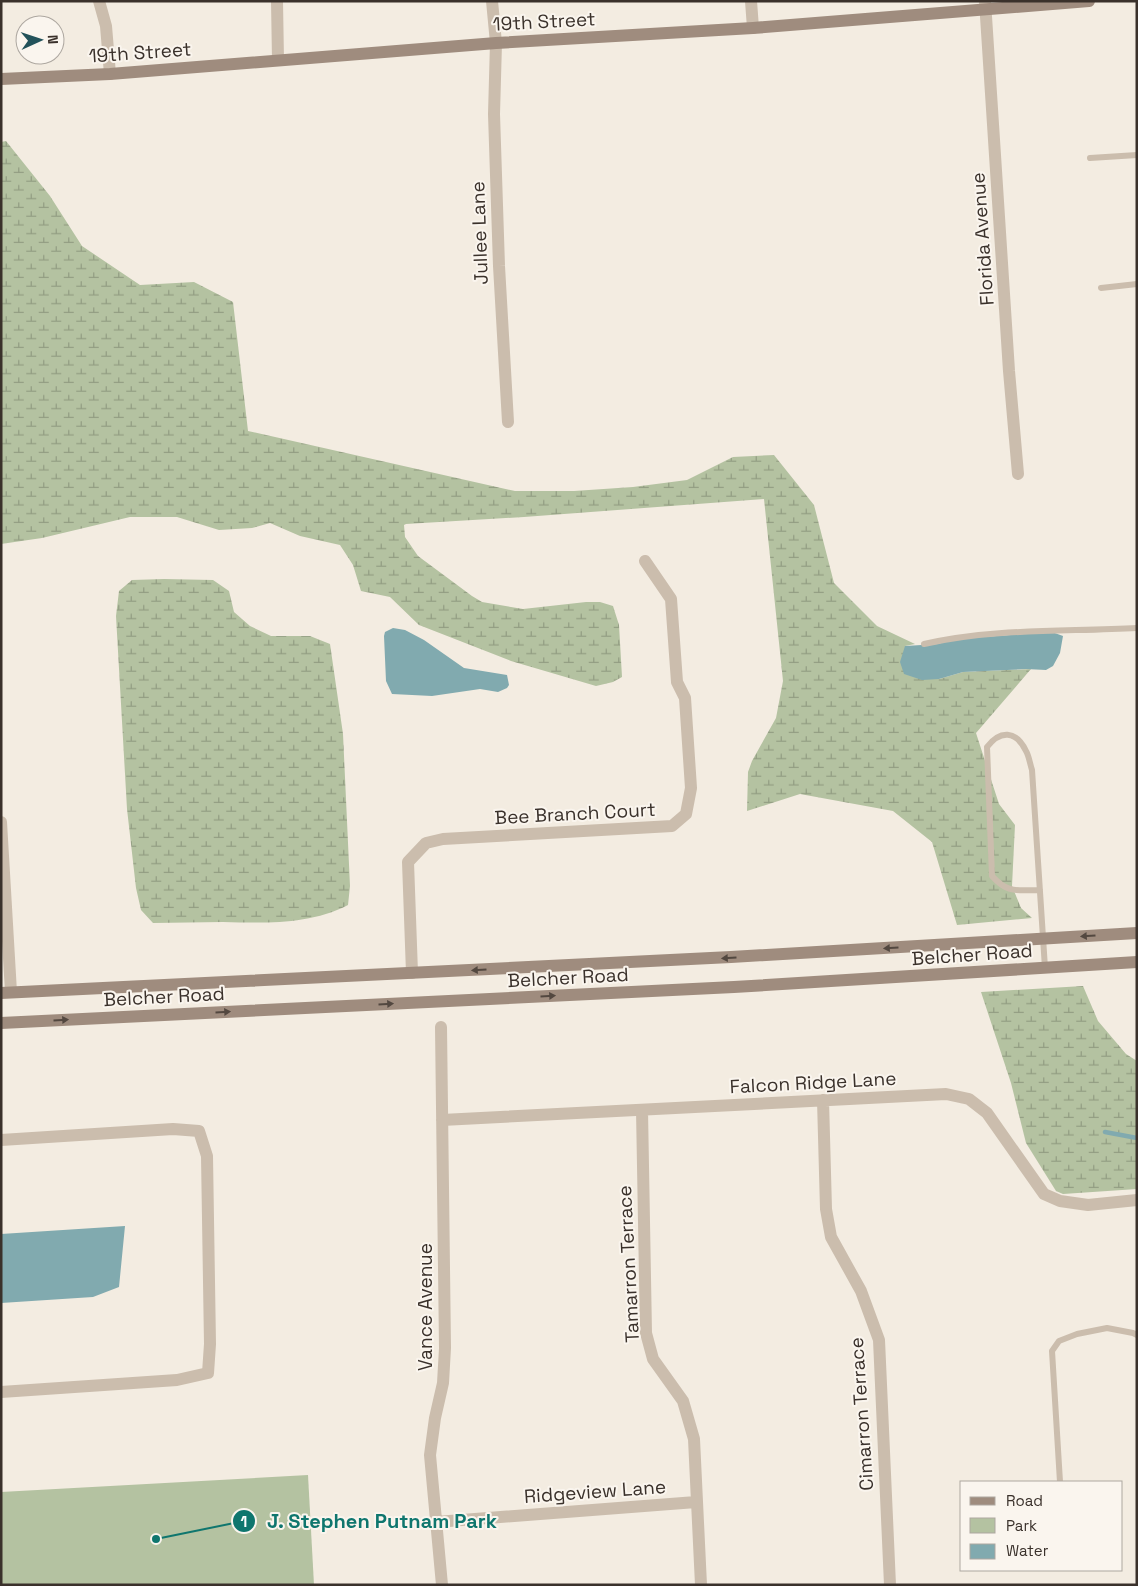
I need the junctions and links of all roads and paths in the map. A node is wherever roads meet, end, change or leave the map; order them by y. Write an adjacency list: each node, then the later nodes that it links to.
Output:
1 (99, 1): 10 (street)
2 (277, 1): 9 (street)
3 (492, 1): 8 (street, Jullee Lane)
4 (752, 1): 7 (street)
5 (1089, 1): 6 (main road, 19th Street)
6 (985, 5): 7 (main road, 19th Street); 17 (street, Florida Avenue)
7 (753, 28): 8 (main road, 19th Street)
8 (496, 43): 9 (main road, 19th Street); 16 (street, Jullee Lane)
9 (278, 60): 10 (main road, 19th Street)
10 (110, 74): 11 (main road, 19th Street)
11 (1, 79)
12 (1137, 155): 13 (lane)
13 (1090, 158)
14 (1137, 284): 15 (lane)
15 (1101, 288)
16 (508, 422)
17 (1018, 474)
18 (644, 560): 27 (street, Bee Branch Court)
19 (1137, 628): 20 (lane)
20 (924, 644)
21 (1, 822): 28 (street)
22 (1040, 890): 22 (lane); 24 (lane)
23 (1137, 933): 24 (main road, Belcher Road, one-way to 24)
24 (1043, 938): 26 (lane); 27 (main road, Belcher Road, one-way to 27)
25 (1137, 962): 26 (main road, Belcher Road)
26 (1045, 968): 29 (main road, Belcher Road, one-way to 26)
27 (412, 973): 28 (main road, Belcher Road)
28 (6, 993)
29 (1, 1023)
30 (441, 1027): 33 (street, Vance Avenue)
31 (823, 1100): 32 (street, Falcon Ridge Lane); 35 (street, Falcon Ridge Lane); 43 (street, Cimarron Terrace)
32 (642, 1110): 33 (street, Falcon Ridge Lane); 39 (street, Tamarron Terrace)
33 (442, 1120): 40 (street, Vance Avenue)
34 (1, 1140): 37 (street)
35 (1137, 1200)
36 (1137, 1335): 38 (lane)
37 (1, 1392)
38 (1060, 1481)
39 (696, 1502): 40 (street, Ridgeview Lane); 42 (street, Tamarron Terrace)
40 (436, 1522): 41 (street, Vance Avenue)
41 (442, 1585)
42 (701, 1585)
43 (890, 1585)

